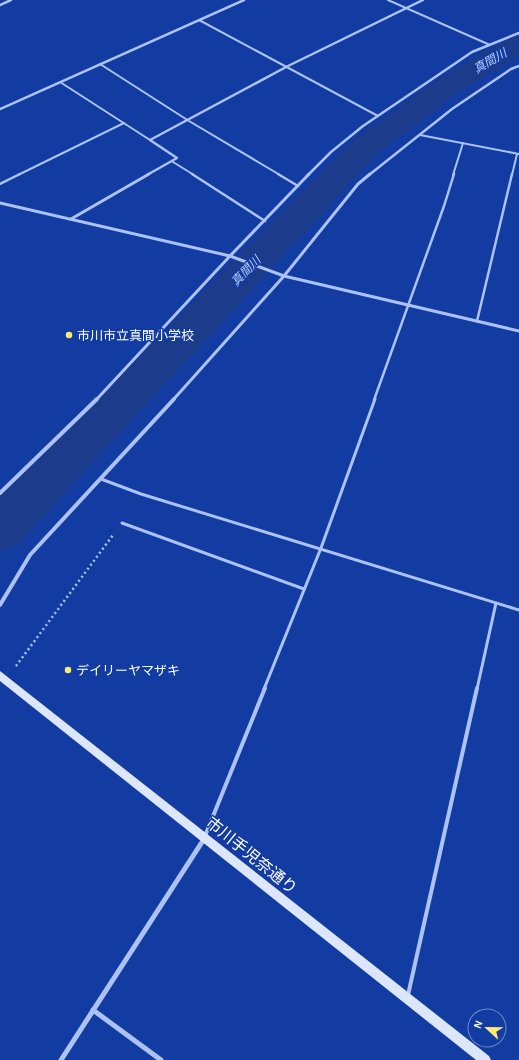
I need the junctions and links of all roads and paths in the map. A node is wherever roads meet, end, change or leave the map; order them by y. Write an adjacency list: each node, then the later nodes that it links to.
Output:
1 (11, 0): 5 (street)
2 (244, 0): 7 (street)
3 (388, 0): 6 (lane)
4 (422, 0): 6 (street)
5 (0, 5)
6 (406, 8): 9 (lane); 11 (street)
7 (199, 20): 10 (street); 11 (lane)
8 (519, 33): 9 (street)
9 (490, 45): 15 (street)
10 (100, 64): 13 (street); 16 (lane)
11 (288, 66): 15 (lane); 16 (street)
12 (519, 66): 18 (street)
13 (60, 82): 14 (street); 17 (lane)
14 (0, 108)
15 (378, 116): 24 (street)
16 (189, 120): 19 (street); 24 (lane)
17 (124, 123): 19 (lane); 23 (lane)
18 (420, 135): 20 (lane); 29 (street)
19 (150, 140): 22 (street)
20 (463, 143): 21 (lane); 30 (lane)
21 (518, 154): 31 (lane)
22 (173, 162): 26 (street); 27 (lane)
23 (0, 184)
24 (298, 186): 27 (street)
25 (0, 203): 26 (street)
26 (71, 219): 28 (street)
27 (265, 221): 28 (street)
28 (230, 256): 29 (street); 34 (street)
29 (284, 276): 30 (street); 33 (street)
30 (409, 305): 31 (street); 36 (lane)
31 (477, 321): 32 (street)
32 (519, 331)
33 (100, 479): 36 (lane); 39 (street)
34 (0, 493)
35 (122, 523): 37 (lane); 41 (path)
36 (320, 548): 37 (lane); 38 (lane)
37 (304, 589): 42 (lane)
38 (496, 603): 40 (lane); 43 (lane)
39 (0, 605)
40 (519, 610)
41 (3, 677): 42 (street, 市川手児奈通り)
42 (205, 838): 43 (street, 市川手児奈通り); 44 (street)
43 (408, 999): 47 (street, 市川手児奈通り)
44 (93, 1010): 45 (street); 46 (street)
45 (61, 1060)
46 (161, 1060)
47 (485, 1060)

